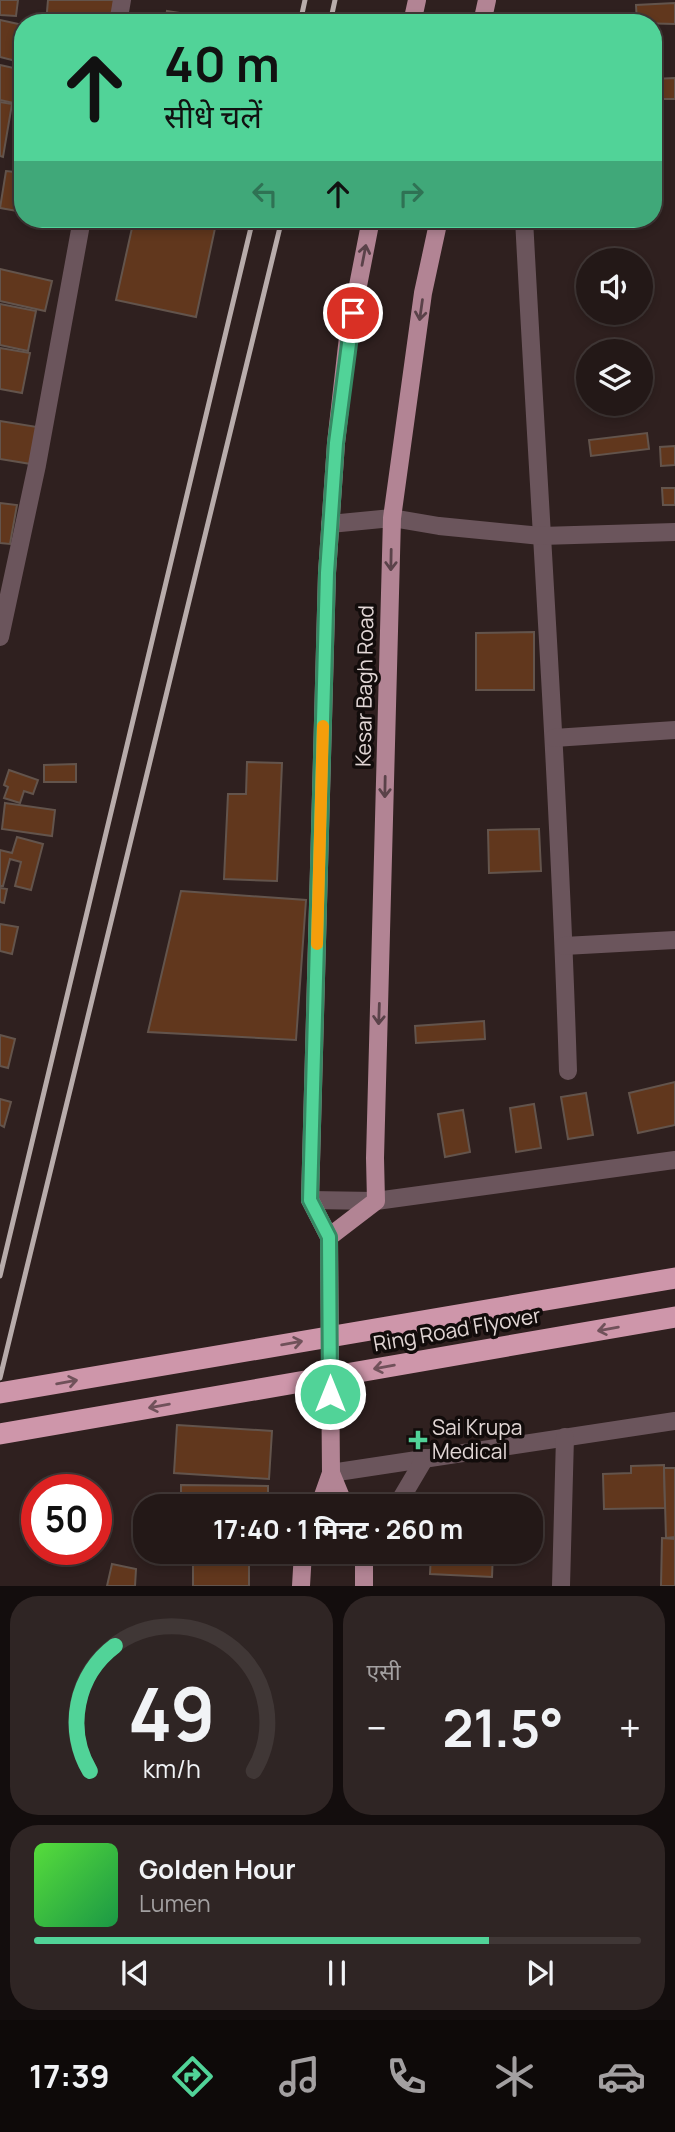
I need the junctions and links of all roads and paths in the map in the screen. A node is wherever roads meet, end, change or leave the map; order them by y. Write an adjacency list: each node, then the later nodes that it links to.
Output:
1 (80, 228): 9 (street)
2 (369, 228): 6 (main road, one-way to 2)
3 (437, 228): 5 (main road, Kesar Bagh Road, one-way to 5)
4 (524, 228): 8 (street)
5 (392, 518): 6 (street); 8 (street); 17 (main road, Kesar Bagh Road, one-way to 17)
6 (330, 524): 16 (main road)
7 (675, 532): 8 (street)
8 (541, 536): 11 (street)
9 (0, 637)
10 (675, 730): 11 (street)
11 (554, 738): 13 (street)
12 (675, 940): 13 (street)
13 (564, 946): 14 (street)
14 (568, 1071)
15 (675, 1160): 17 (street)
16 (310, 1200): 17 (street); 18 (main road)
17 (376, 1201): 18 (main road)
18 (329, 1237): 26 (main road)
19 (675, 1278): 21 (highway, Ring Road Flyover, one-way to 19)
20 (675, 1317): 23 (highway, Ring Road Flyover, one-way to 23)
21 (0, 1393)
22 (675, 1421): 24 (street)
23 (0, 1434)
24 (565, 1437): 25 (street); 34 (street)
25 (425, 1458): 26 (street); 29 (street)
26 (331, 1473): 27 (main road); 28 (main road)
27 (324, 1494)
28 (340, 1494)
29 (404, 1494)
30 (302, 1564): 32 (main road)
31 (365, 1564): 33 (main road)
32 (301, 1586)
33 (364, 1586)
34 (561, 1586)

